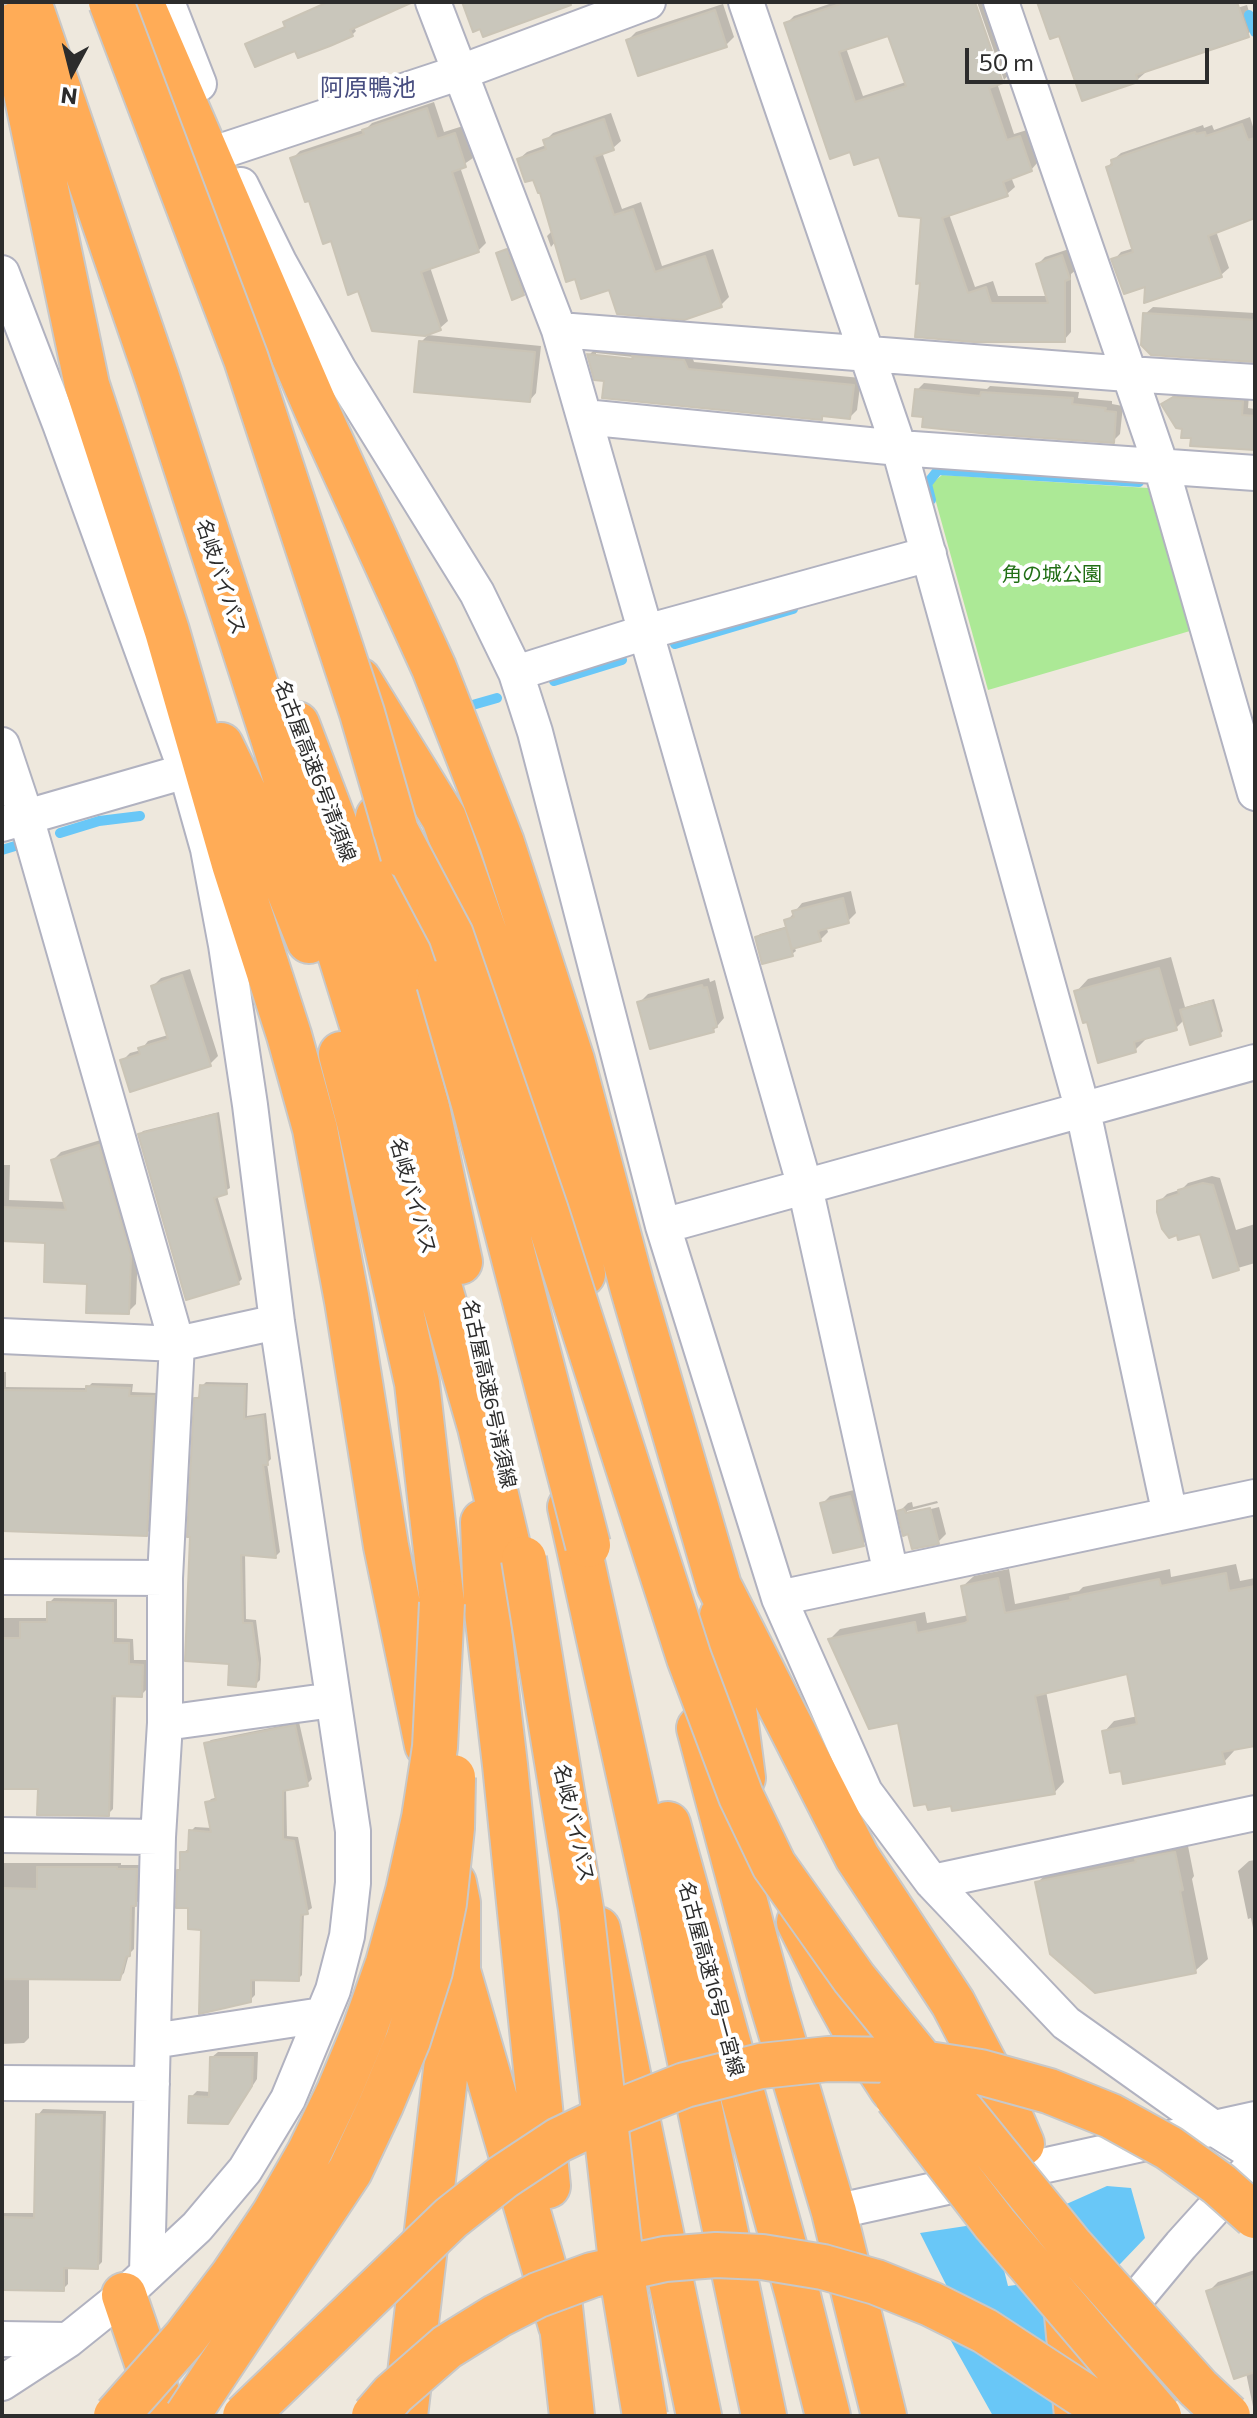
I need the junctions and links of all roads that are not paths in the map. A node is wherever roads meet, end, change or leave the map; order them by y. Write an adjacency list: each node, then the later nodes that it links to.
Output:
1 (7, 2): 24 (highway)
2 (29, 2): 39 (highway, 名岐バイパス)
3 (41, 2): 81 (highway, 名古屋高速6号清須線, bridge)
4 (112, 2): 23 (highway); 31 (highway, bridge)
5 (141, 2): 45 (highway)
6 (167, 2): 12 (street)
7 (433, 2): 11 (street)
8 (648, 2): 11 (street)
9 (746, 2): 15 (street)
10 (1001, 2): 16 (street)
11 (461, 72): 12 (street); 14 (street)
12 (225, 150): 26 (street)
13 (2, 273): 28 (street)
14 (559, 330): 15 (street); 18 (street)
15 (868, 354): 16 (street); 19 (street)
16 (1128, 374): 17 (street); 20 (street)
17 (1255, 382)
18 (584, 417): 19 (street); 25 (street)
19 (899, 448): 20 (street); 22 (street)
20 (1161, 466): 21 (street); 29 (street)
21 (1255, 473)
22 (929, 554): 25 (street); 33 (street)
23 (324, 624): 56 (highway); 83 (highway)
24 (167, 631): 47 (highway); 55 (highway)
25 (646, 632): 26 (street); 34 (street)
26 (516, 673): 35 (street)
27 (2, 745): 30 (street)
28 (186, 771): 30 (street); 36 (street)
29 (1255, 793)
30 (14, 820): 38 (street)
31 (395, 829): 53 (highway, bridge); 84 (highway, 名古屋高速16号一宮線, bridge)
32 (1255, 1062): 33 (street)
33 (1083, 1111): 34 (street); 41 (street)
34 (805, 1187): 35 (street); 42 (street)
35 (663, 1226): 46 (street)
36 (277, 1322): 38 (street); 48 (street)
37 (2, 1336): 38 (street)
38 (177, 1344): 44 (street)
39 (480, 1427): 70 (highway); 82 (highway, 名岐バイパス)
40 (1255, 1497): 41 (street)
41 (1170, 1515): 42 (street)
42 (891, 1574): 46 (street)
43 (2, 1577): 44 (street)
44 (165, 1578): 49 (street)
45 (719, 1586): 56 (highway); 63 (highway)
46 (779, 1598): 54 (street)
47 (442, 1603): 74 (highway, bridge); 76 (highway, bridge)
48 (333, 1700): 49 (street); 57 (street)
49 (165, 1723): 52 (street)
50 (1255, 1813): 54 (street)
51 (2, 1835): 52 (street)
52 (158, 1837): 58 (street)
53 (774, 1865): 89 (highway, bridge); 90 (highway, bridge)
54 (932, 1882): 62 (street)
55 (458, 1971): 70 (highway); 79 (highway)
56 (770, 1996): 67 (highway)
57 (322, 2015): 58 (street); 69 (street)
58 (153, 2041): 60 (street)
59 (2, 2083): 60 (street)
60 (152, 2084): 69 (street)
61 (1255, 2119): 62 (street)
62 (1215, 2129): 64 (street); 67 (street)
63 (1022, 2144)
64 (1255, 2154)
65 (1255, 2163): 87 (street)
66 (1039, 2190): 86 (highway)
67 (834, 2212): 85 (highway)
68 (1255, 2216): 77 (highway, bridge)
69 (135, 2284): 72 (street); 75 (highway)
70 (561, 2326): 80 (highway)
71 (2, 2339): 72 (street)
72 (68, 2340): 73 (street)
73 (2, 2383)
74 (116, 2416)
75 (165, 2416)
76 (187, 2416)
77 (245, 2416)
78 (374, 2416): 88 (highway, bridge)
79 (405, 2416)
80 (572, 2416)
81 (645, 2416)
82 (699, 2416)
83 (764, 2416)
84 (828, 2416)
85 (884, 2416)
86 (1077, 2416)
87 (1108, 2416)
88 (1115, 2416)
89 (1159, 2416)
90 (1228, 2416)

